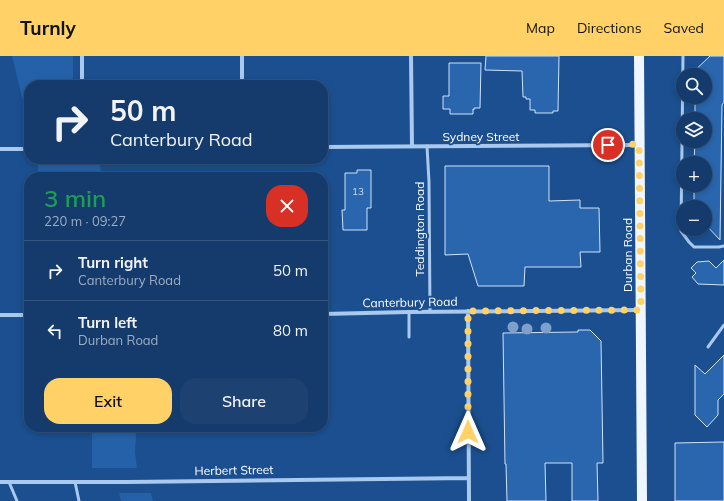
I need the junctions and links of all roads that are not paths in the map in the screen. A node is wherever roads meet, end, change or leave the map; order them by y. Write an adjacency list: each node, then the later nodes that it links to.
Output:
1 (82, 56): 6 (street)
2 (242, 56): 7 (street)
3 (411, 56): 9 (street)
4 (639, 56): 8 (main road, Durban Road)
5 (683, 56): 14 (lane)
6 (82, 80)
7 (242, 80)
8 (639, 144): 10 (street, Sydney Street); 15 (main road, Durban Road)
9 (412, 146): 10 (street, Sydney Street); 11 (street, Sydney Street)
10 (427, 146): 18 (lane, Teddington Road)
11 (328, 147)
12 (0, 149): 13 (street)
13 (24, 149)
14 (724, 246)
15 (641, 310): 16 (street, Canterbury Road); 32 (main road, Durban Road)
16 (468, 311): 18 (street, Canterbury Road); 25 (street)
17 (409, 312): 18 (street, Canterbury Road); 19 (street, Canterbury Road); 23 (lane)
18 (430, 312)
19 (328, 314)
20 (0, 315): 21 (street)
21 (24, 315)
22 (724, 325): 24 (lane)
23 (409, 337)
24 (708, 346)
25 (469, 478): 28 (street, Herbert Street); 31 (street)
26 (0, 482): 27 (street, Herbert Street)
27 (9, 482): 28 (street, Herbert Street); 29 (lane)
28 (75, 482): 30 (lane)
29 (17, 501)
30 (78, 501)
31 (469, 501)
32 (642, 501)

